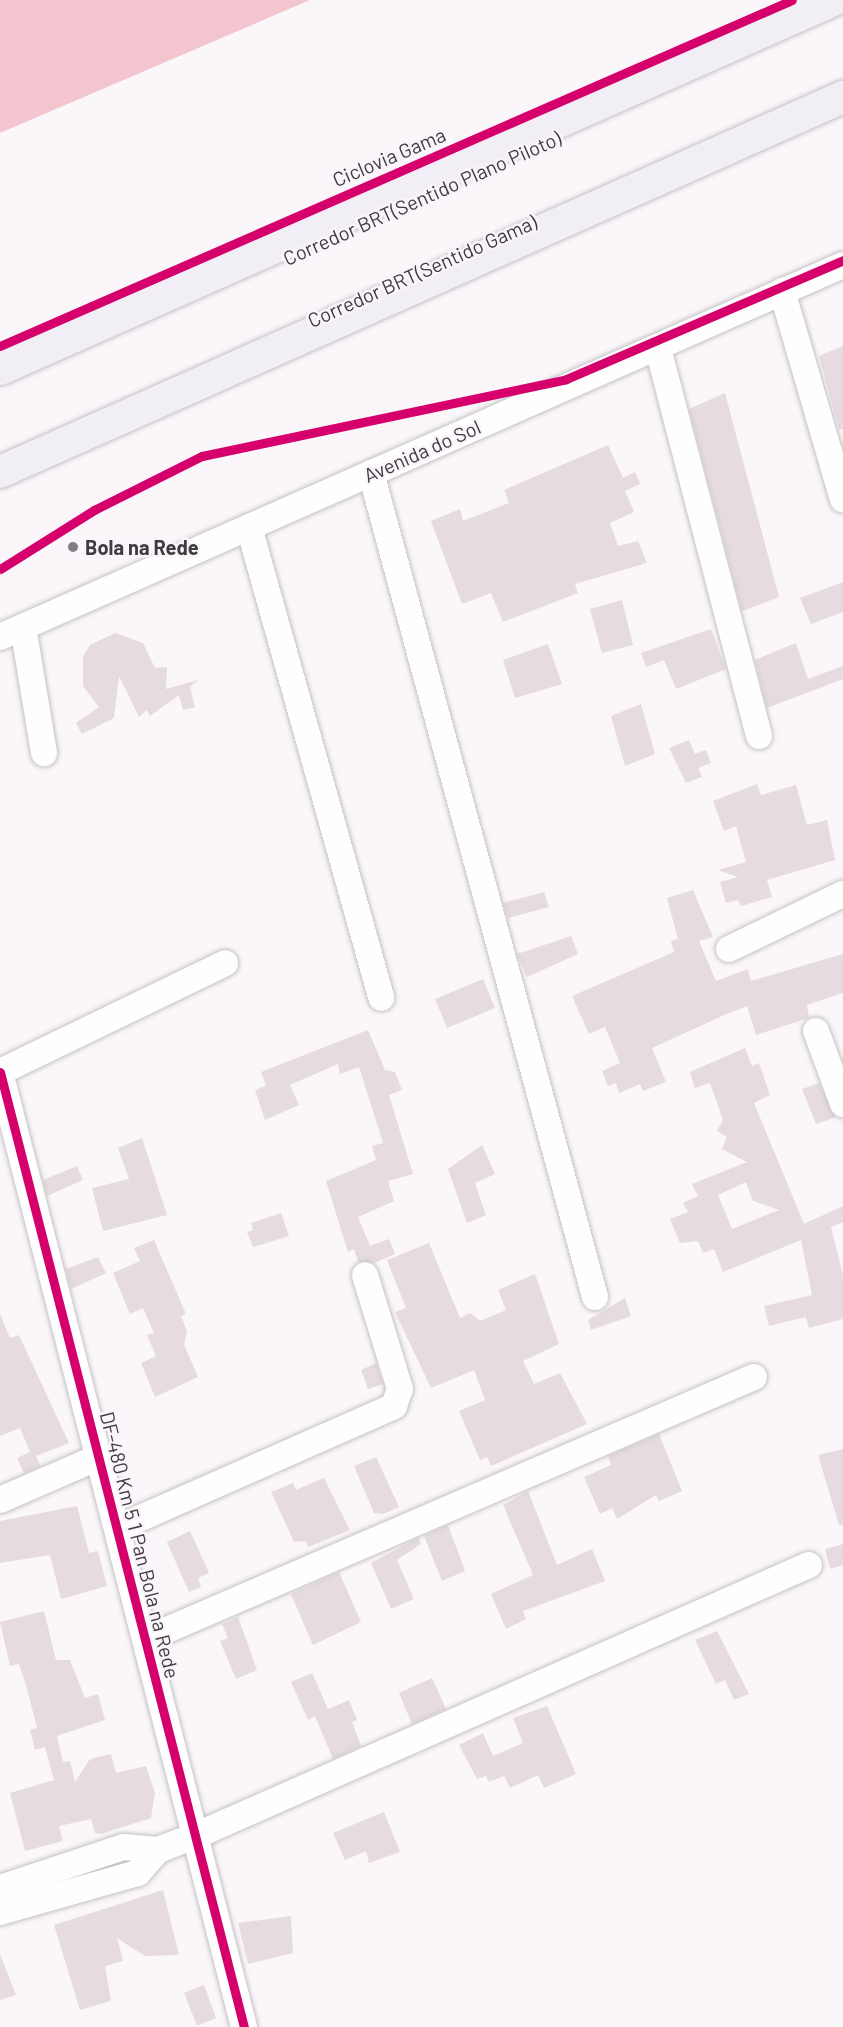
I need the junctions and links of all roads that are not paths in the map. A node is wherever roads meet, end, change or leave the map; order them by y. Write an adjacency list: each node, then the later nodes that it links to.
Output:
1 (834, 0): 8 (main road)
2 (843, 10): 9 (street, Corredor BRT(Sentido Plano Piloto))
3 (843, 83): 10 (street, Corredor BRT(Sentido Gama))
4 (843, 97): 11 (main road)
5 (843, 265): 6 (street, Avenida do Sol)
6 (782, 291): 7 (street, Avenida do Sol); 13 (street)
7 (658, 348): 12 (street, Avenida do Sol); 17 (street)
8 (0, 369)
9 (0, 385)
10 (0, 459)
11 (0, 472)
12 (370, 474): 14 (street, Avenida do Sol); 28 (street)
13 (843, 500)
14 (249, 527): 15 (street, Avenida do Sol); 22 (street)
15 (23, 627): 16 (street, Avenida do Sol); 18 (street)
16 (0, 637)
17 (759, 736)
18 (44, 753)
19 (843, 894): 20 (street)
20 (729, 949)
21 (225, 963): 24 (street)
22 (381, 998)
23 (816, 1031): 25 (street)
24 (0, 1072): 26 (street, DF-480 Km 5 1 Pan Bola na Rede)
25 (843, 1104)
26 (4, 1109): 30 (street, DF-480 Km 5 1 Pan Bola na Rede)
27 (365, 1275): 32 (street)
28 (595, 1297)
29 (754, 1377): 34 (street)
30 (99, 1457): 31 (street); 32 (street, DF-480 Km 5 1 Pan Bola na Rede)
31 (0, 1500)
32 (118, 1528): 34 (street, DF-480 Km 5 1 Pan Bola na Rede)
33 (808, 1565): 35 (street)
34 (146, 1639): 35 (street, DF-480 Km 5 1 Pan Bola na Rede)
35 (195, 1836): 36 (street); 39 (street, DF-480 Km 5 1 Pan Bola na Rede)
36 (47, 1886): 37 (street); 38 (street)
37 (0, 1888)
38 (0, 1912)
39 (244, 2027)

